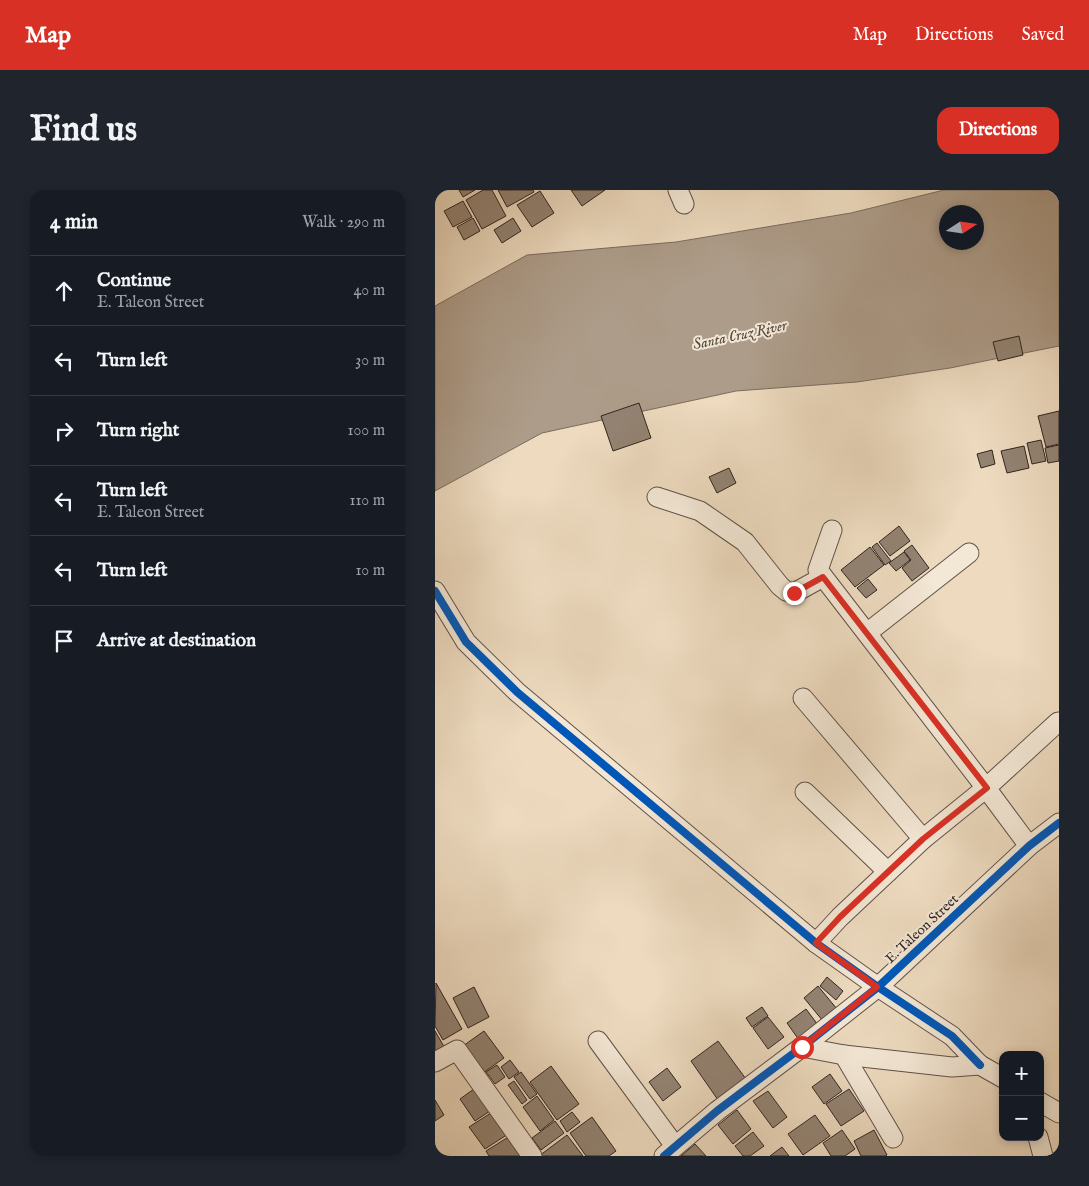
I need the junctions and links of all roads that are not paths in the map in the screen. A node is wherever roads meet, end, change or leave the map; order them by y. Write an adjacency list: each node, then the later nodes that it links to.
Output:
1 (657, 497): 4 (street)
2 (832, 530): 4 (street)
3 (969, 552): 6 (street)
4 (820, 573): 6 (street)
5 (435, 590): 15 (street)
6 (867, 633): 9 (street)
7 (803, 698): 12 (street)
8 (1059, 722): 9 (street)
9 (987, 788): 12 (street); 13 (street)
10 (805, 792): 14 (street)
11 (1059, 823): 13 (street, E. Taleon Street)
12 (923, 839): 14 (street)
13 (1029, 846): 16 (street, E. Taleon Street)
14 (888, 872): 15 (street)
15 (816, 943): 16 (street)
16 (877, 987): 18 (street, E. Taleon Street); 21 (street)
17 (598, 1041): 27 (street)
18 (802, 1047): 19 (street); 27 (street, E. Taleon Street)
19 (844, 1055): 21 (street); 25 (street)
20 (435, 1062): 28 (street)
21 (980, 1064): 22 (street)
22 (999, 1076)
23 (1044, 1104): 24 (street)
24 (1059, 1113)
25 (893, 1138)
26 (1039, 1141): 29 (street)
27 (669, 1151)
28 (532, 1156)
29 (1043, 1156)

